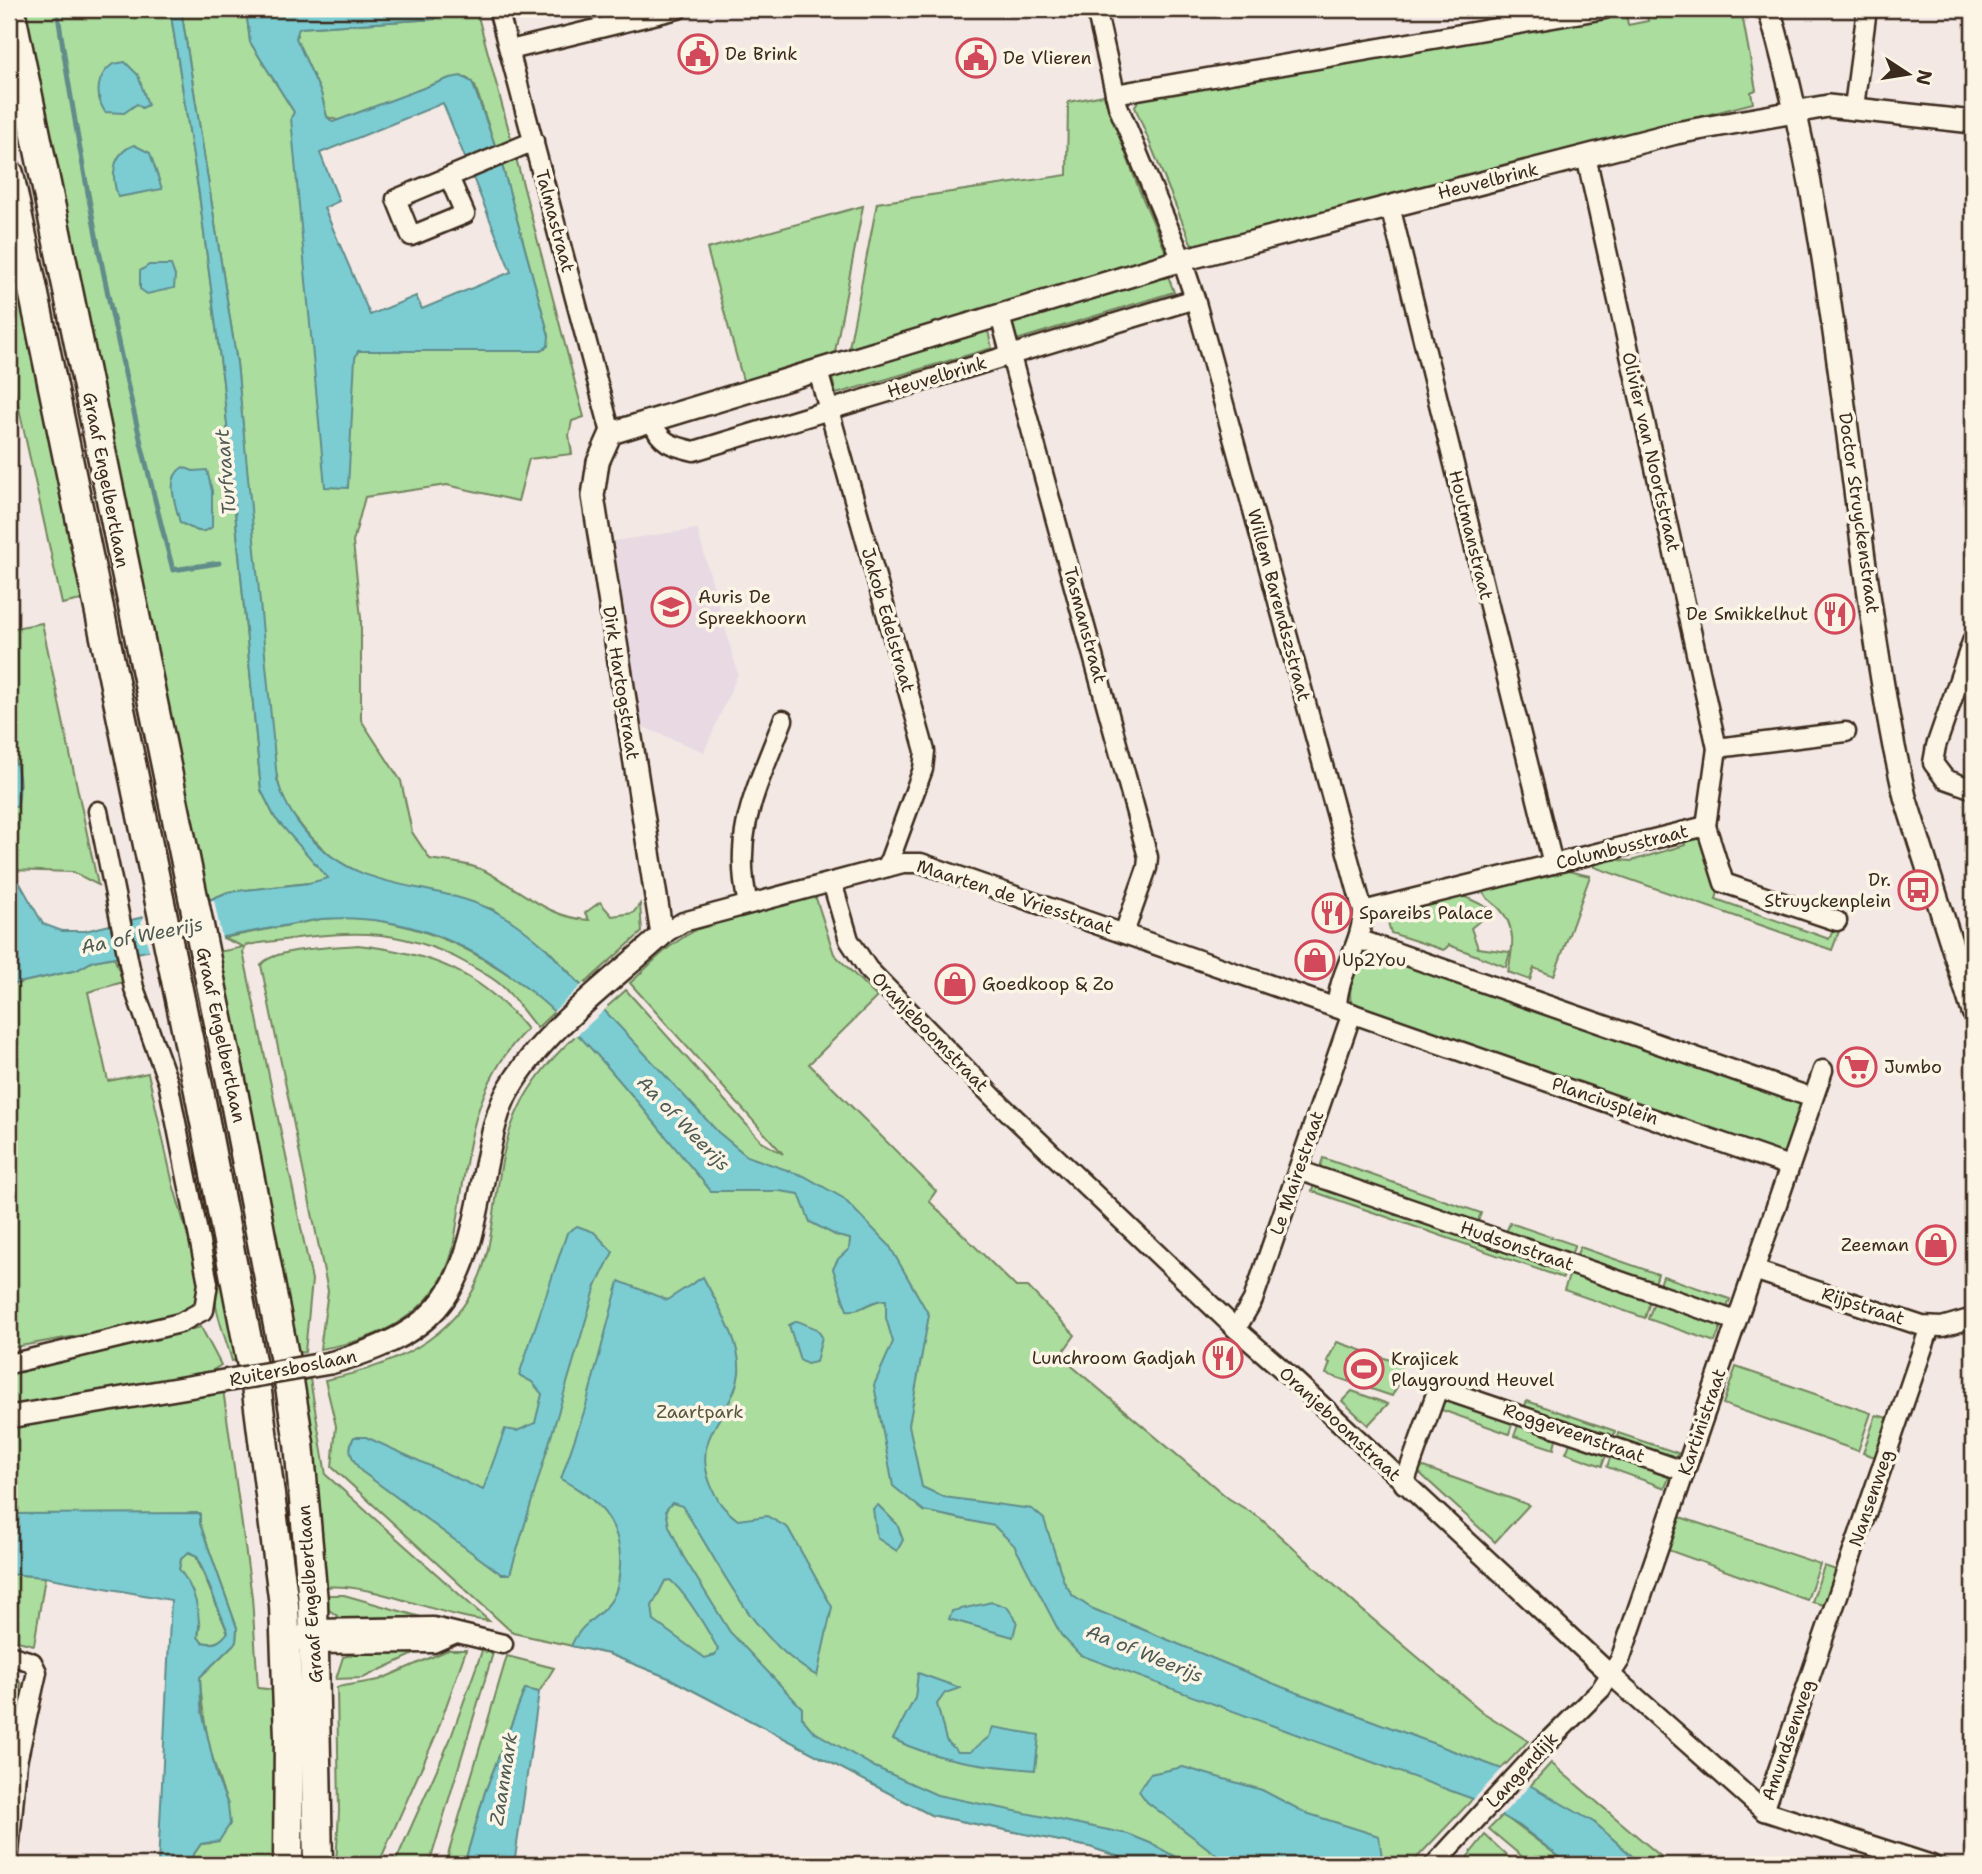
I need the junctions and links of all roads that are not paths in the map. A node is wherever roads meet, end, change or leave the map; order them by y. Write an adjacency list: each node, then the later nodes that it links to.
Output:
1 (10, 9): 58 (main road, Graaf Engelbertlaan)
2 (498, 9): 8 (street, Talmastraat)
3 (678, 9): 8 (street)
4 (1096, 9): 9 (street)
5 (1605, 9): 9 (street)
6 (1769, 9): 11 (street, Doctor Struyckenstraat)
7 (1867, 9): 10 (street)
8 (510, 50): 13 (street, Talmastraat)
9 (1115, 94): 18 (street)
10 (1854, 107): 11 (street, Heuvelbrink); 12 (street, Heuvelbrink)
11 (1796, 110): 14 (street, Heuvelbrink); 44 (street, Doctor Struyckenstraat)
12 (1973, 122)
13 (534, 141): 16 (street); 25 (street, Talmastraat)
14 (1586, 156): 17 (street, Heuvelbrink); 29 (street, Olivier van Noortstraat)
15 (9, 174): 59 (main road, Graaf Engelbertlaan)
16 (449, 177)
17 (1390, 206): 18 (street, Heuvelbrink); 33 (street, Houtmanstraat)
18 (1182, 260): 19 (street); 20 (street, Heuvelbrink)
19 (1195, 299): 21 (street, Heuvelbrink); 37 (street, Willem Barendszstraat)
20 (1000, 316): 21 (street, Tasmanstraat); 22 (street, Heuvelbrink)
21 (1011, 354): 23 (street, Heuvelbrink); 39 (street, Tasmanstraat)
22 (818, 371): 23 (street, Jakob Edelstraat); 24 (street, Heuvelbrink)
23 (829, 409): 24 (street, Heuvelbrink); 34 (street, Jakob Edelstraat)
24 (652, 421): 25 (street, Heuvelbrink)
25 (611, 433): 40 (street, Dirk Hartogstraat)
26 (1973, 639): 30 (street)
27 (783, 720): 36 (street)
28 (1846, 732): 29 (street)
29 (1717, 748): 32 (street)
30 (1973, 789)
31 (98, 811): 54 (street)
32 (1706, 826): 33 (street, Columbusstraat); 38 (street, Columbusstraat)
33 (1553, 864): 37 (street, Columbusstraat)
34 (887, 867): 35 (street, Maarten de Vriesstraat); 39 (street, Maarten de Vriesstraat)
35 (832, 882): 36 (street, Maarten de Vriesstraat); 53 (street, Oranjeboomstraat)
36 (748, 904): 40 (street, Maarten de Vriesstraat)
37 (1363, 911): 41 (street)
38 (1837, 921)
39 (1124, 933): 43 (street, Maarten de Vriesstraat)
40 (662, 935): 42 (street, Maarten de Vriesstraat)
41 (1358, 939): 43 (street); 46 (street)
42 (579, 1010): 55 (street, Ruitersboslaan, bridge)
43 (1345, 1010): 47 (street, Planciusplein); 48 (street, Le Mairestraat)
44 (1973, 1012)
45 (1823, 1070): 46 (street)
46 (1813, 1098): 47 (street)
47 (1789, 1166): 49 (street, Kartinistraat)
48 (1298, 1170): 51 (street, Hudsonstraat); 53 (street, Le Mairestraat)
49 (1754, 1270): 51 (street, Kartinistraat); 52 (street, Rijpstraat)
50 (1973, 1318): 52 (street, Rijpstraat)
51 (1736, 1321): 56 (street, Kartinistraat)
52 (1930, 1327): 62 (street, Nansenweg)
53 (1236, 1329): 57 (street, Oranjeboomstraat)
54 (9, 1364)
55 (9, 1418)
56 (1684, 1471): 57 (street, Roggeveenstraat); 63 (street, Kartinistraat)
57 (1404, 1484): 63 (street, Oranjeboomstraat)
58 (315, 1637): 59 (street); 60 (street); 67 (main road, Graaf Engelbertlaan)
59 (285, 1642): 66 (main road, Graaf Engelbertlaan)
60 (503, 1644)
61 (9, 1655): 65 (street)
62 (1812, 1668): 64 (street, Amundsenweg)
63 (1611, 1675): 64 (street, Oranjeboomstraat); 68 (street, Langendijk)
64 (1764, 1811): 69 (street, Oranjeboomstraat)
65 (9, 1853)
66 (288, 1865)
67 (318, 1865)
68 (1434, 1865)
69 (1932, 1865)

